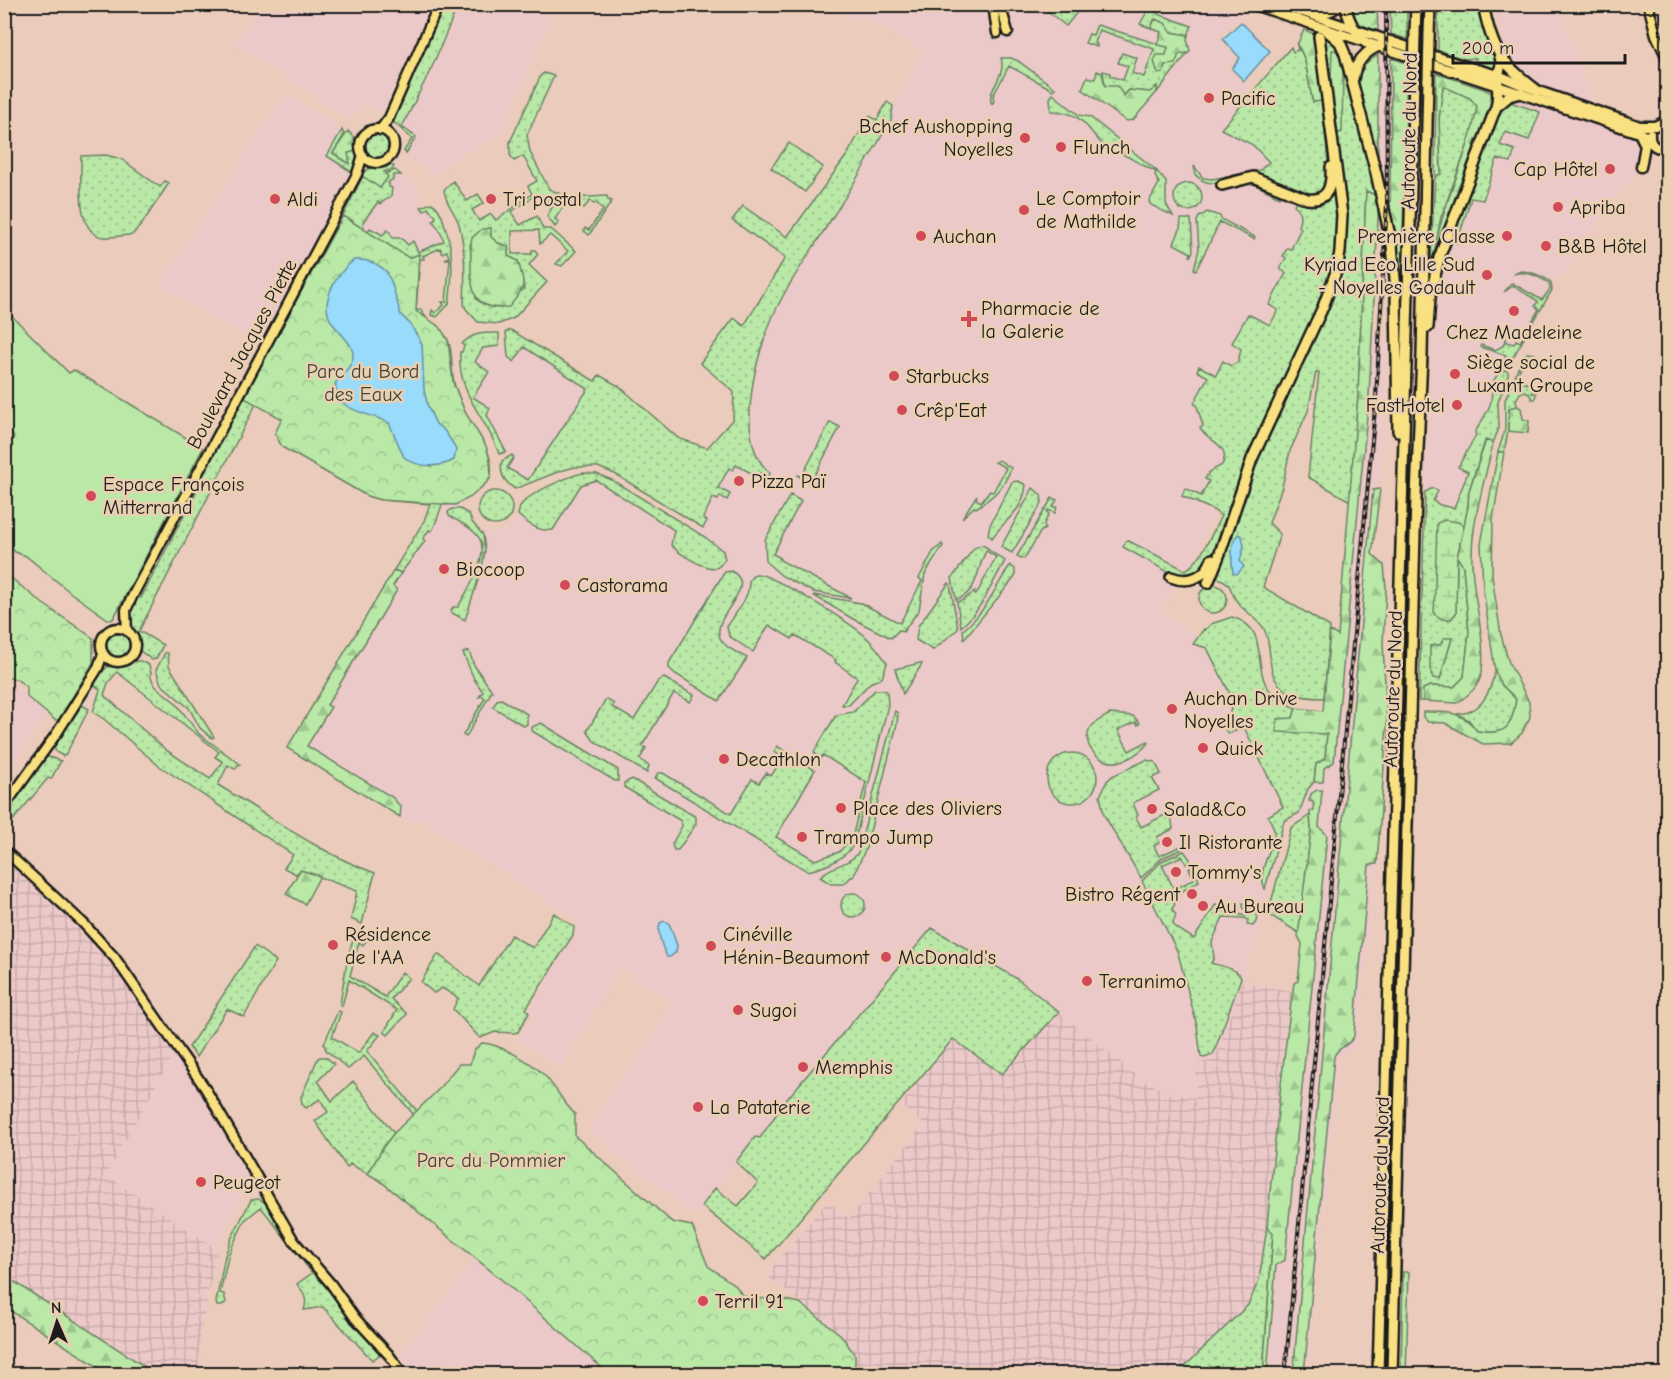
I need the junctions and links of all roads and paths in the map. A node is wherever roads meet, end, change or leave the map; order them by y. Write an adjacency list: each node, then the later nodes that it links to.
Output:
1 (439, 4): 30 (main road)
2 (996, 4): 13 (main road); 17 (main road)
3 (1006, 4): 13 (main road)
4 (1251, 4): 16 (main road)
5 (1279, 4): 12 (main road)
6 (1340, 4): 12 (highway)
7 (1346, 4): 14 (highway)
8 (1416, 4): 44 (highway, Autoroute du Nord, bridge)
9 (1430, 4): 43 (highway, Autoroute du Nord, bridge)
10 (1483, 4): 21 (highway)
11 (1648, 4): 22 (main road)
12 (1299, 11): 14 (main road)
13 (1005, 20): 15 (main road)
14 (1356, 30): 18 (main road); 19 (highway)
15 (1008, 32)
16 (1321, 32): 19 (main road); 25 (highway); 36 (highway)
17 (997, 33)
18 (1392, 42): 20 (highway); 24 (main road)
19 (1366, 43): 20 (main road)
20 (1377, 46): 23 (main road); 25 (highway)
21 (1500, 57): 24 (highway); 27 (highway)
22 (1668, 60)
23 (1451, 71): 24 (highway); 26 (main road)
24 (1498, 75): 26 (highway); 27 (main road)
25 (1353, 84): 44 (highway)
26 (1499, 86): 28 (main road); 29 (highway)
27 (1538, 91): 31 (main road)
28 (1520, 93): 29 (highway); 33 (main road)
29 (1496, 108): 43 (highway)
30 (389, 118): 32 (main road); 34 (main road)
31 (1663, 124): 35 (main road)
32 (380, 130): 34 (main road); 38 (main road)
33 (1639, 133): 35 (main road); 40 (main road)
34 (390, 135): 39 (main road)
35 (1650, 138): 37 (main road)
36 (1333, 147): 42 (highway); 45 (highway)
37 (1668, 147)
38 (363, 155): 39 (main road); 41 (main road, Boulevard Jacques Piette)
39 (373, 162): 41 (main road, Boulevard Jacques Piette)
40 (1641, 167)
41 (357, 174): 48 (main road, Boulevard Jacques Piette)
42 (1222, 184)
43 (1422, 355): 58 (highway, Autoroute du Nord)
44 (1403, 445): 57 (highway, Autoroute du Nord)
45 (1224, 539): 46 (highway); 47 (highway)
46 (1171, 577)
47 (1208, 583)
48 (125, 615): 49 (main road, Boulevard Jacques Piette); 50 (main road)
49 (116, 629): 50 (main road); 51 (main road)
50 (127, 631): 52 (main road)
51 (104, 654): 52 (main road); 53 (main road)
52 (113, 661): 53 (main road)
53 (98, 668): 54 (main road)
54 (4, 807)
55 (4, 850): 56 (main road)
56 (403, 1374)
57 (1378, 1374)
58 (1392, 1374)

